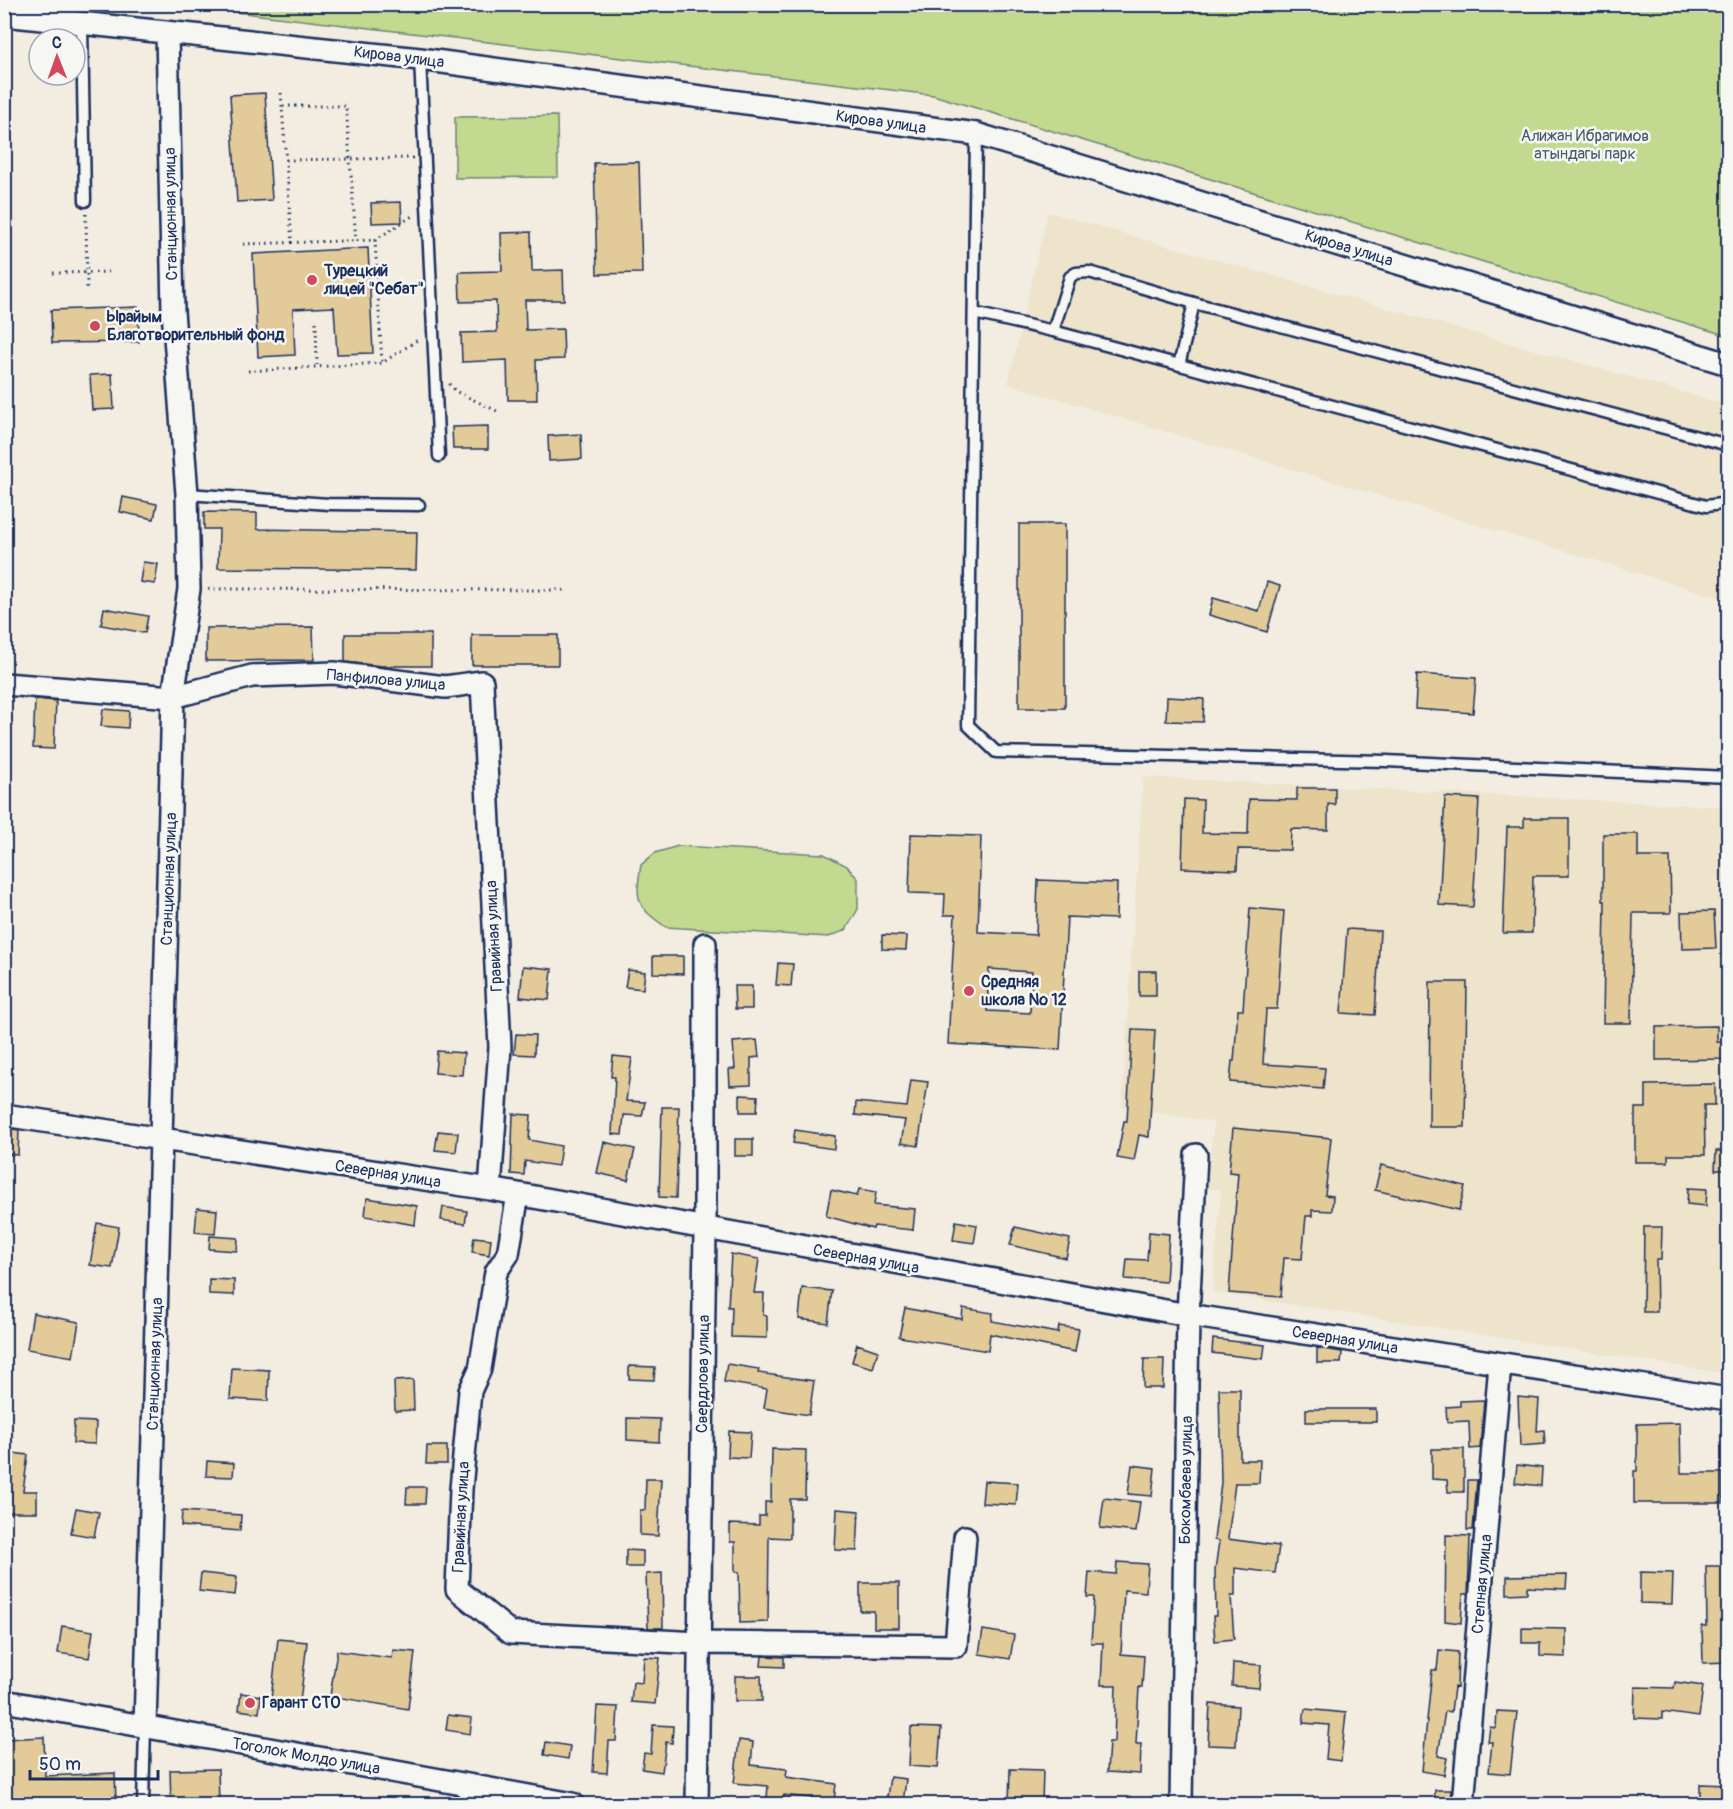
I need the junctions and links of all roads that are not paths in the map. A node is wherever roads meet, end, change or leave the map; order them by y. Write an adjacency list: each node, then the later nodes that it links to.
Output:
1 (4, 15): 2 (street, Кирова улица)
2 (82, 23): 3 (street, Кирова улица); 6 (lane)
3 (167, 32): 4 (street, Кирова улица); 14 (street, Станционная улица)
4 (420, 59): 5 (street, Кирова улица); 13 (lane)
5 (976, 134): 8 (lane); 10 (street, Кирова улица)
6 (85, 201)
7 (1194, 303): 9 (lane); 11 (lane); 12 (lane)
8 (974, 312): 9 (lane); 20 (lane)
9 (1053, 331): 11 (lane)
10 (1728, 364)
11 (1179, 365): 15 (lane)
12 (1728, 445)
13 (439, 456)
14 (187, 494): 16 (lane); 19 (street, Станционная улица)
15 (1728, 503)
16 (419, 505)
17 (482, 682): 19 (street, Панфилова улица); 25 (street, Гравийная улица)
18 (4, 684): 19 (street, Панфилова улица)
19 (173, 697): 23 (street, Станционная улица)
20 (1728, 777)
21 (705, 944): 27 (street, Свердлова улица)
22 (4, 1114): 23 (street, Северная улица)
23 (162, 1139): 25 (street, Северная улица); 34 (street, Станционная улица)
24 (1196, 1155): 28 (street, Бокомбаева улица)
25 (490, 1189): 26 (street, Северная улица)
26 (518, 1194): 27 (street, Северная улица); 32 (street, Гравийная улица)
27 (705, 1230): 28 (street, Северная улица); 32 (street, Свердлова улица)
28 (1188, 1315): 29 (street, Северная улица); 39 (street, Бокомбаева улица)
29 (1500, 1364): 30 (street, Северная улица); 40 (street, Степная улица)
30 (1728, 1399)
31 (964, 1537): 32 (street)
32 (699, 1643): 38 (street, Свердлова улица)
33 (4, 1701): 34 (street, Тоголок Молдо улица)
34 (145, 1727): 35 (street, Тоголок Молдо улица); 36 (lane)
35 (464, 1795): 37 (street, Тоголок Молдо улица)
36 (143, 1804)
37 (573, 1804)
38 (697, 1804)
39 (1181, 1804)
40 (1463, 1804)

